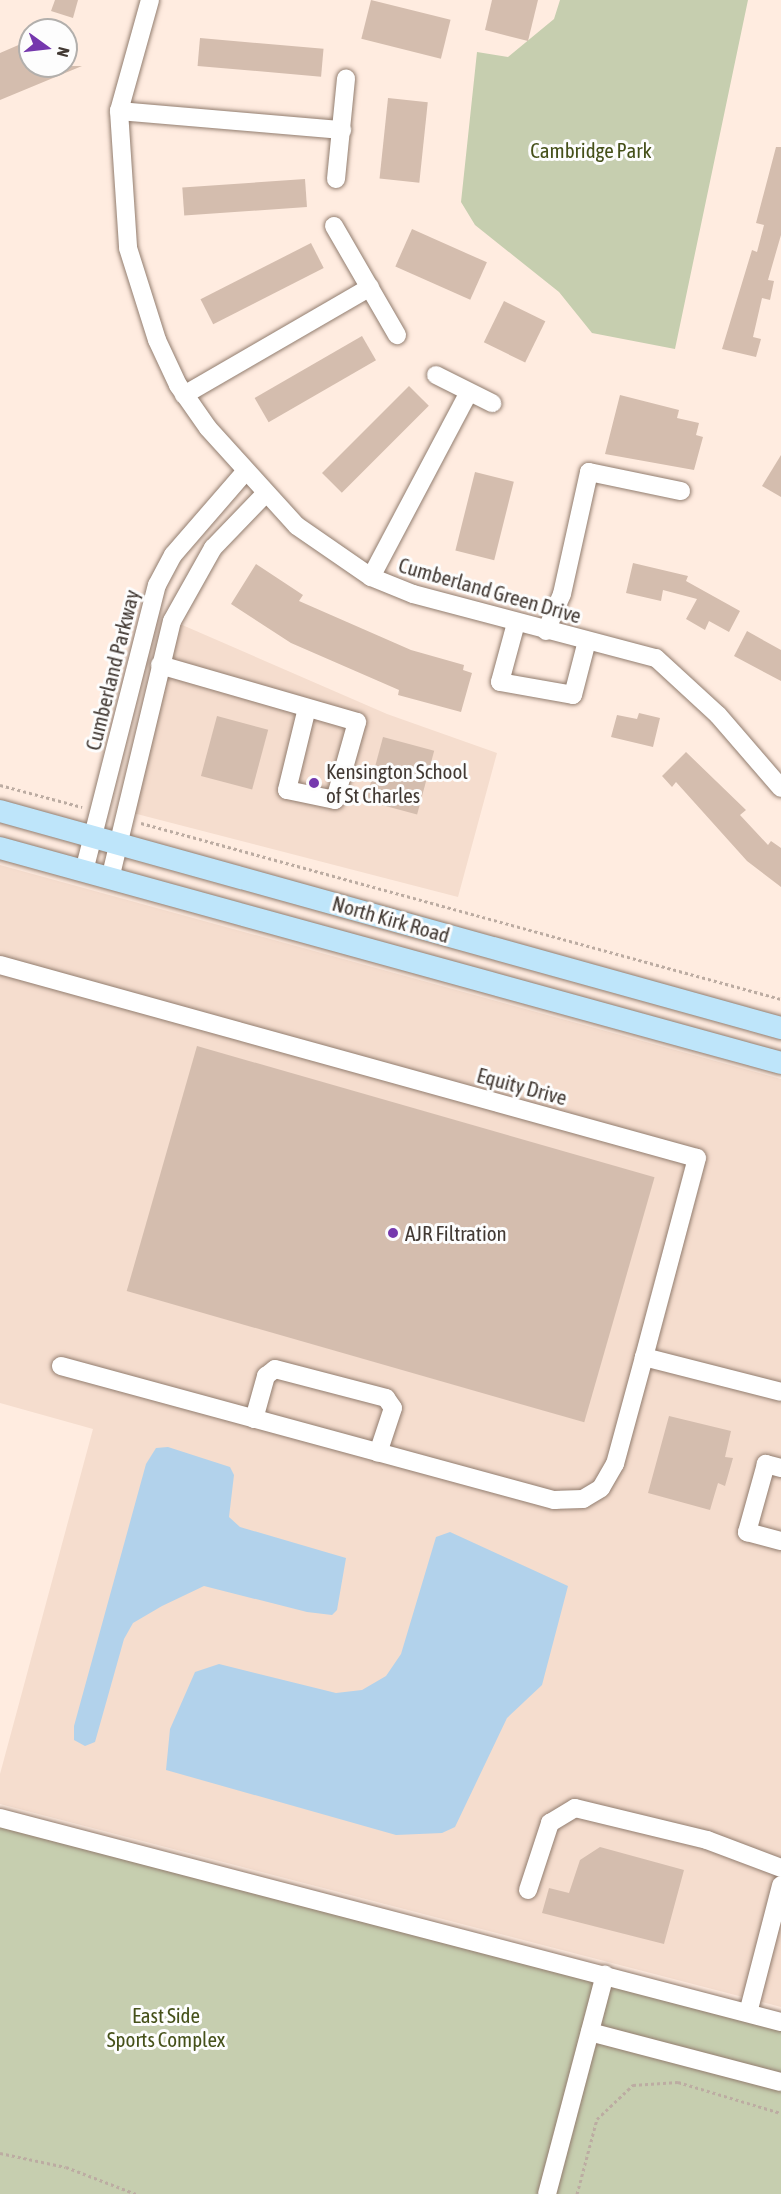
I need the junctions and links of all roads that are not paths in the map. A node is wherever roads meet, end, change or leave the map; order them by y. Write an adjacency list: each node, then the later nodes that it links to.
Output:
1 (150, 0): 3 (street, Cumberland Green Drive)
2 (346, 78): 4 (street)
3 (119, 111): 4 (street); 11 (street, Cumberland Green Drive)
4 (342, 130): 5 (street)
5 (336, 179)
6 (334, 226): 7 (street)
7 (370, 287): 8 (street); 11 (street)
8 (397, 335)
9 (436, 375): 10 (street)
10 (469, 392): 12 (street); 16 (street)
11 (184, 395): 13 (street, Cumberland Green Drive)
12 (492, 403)
13 (244, 472): 15 (street, Cumberland Green Drive); 24 (street, Cumberland Parkway)
14 (681, 491): 18 (street)
15 (264, 495): 16 (street, Cumberland Green Drive); 20 (street)
16 (370, 577): 17 (street, Cumberland Green Drive)
17 (516, 623): 18 (street, Cumberland Green Drive); 19 (street)
18 (546, 631): 19 (street, Cumberland Green Drive)
19 (586, 641): 22 (street, Cumberland Green Drive)
20 (160, 664): 21 (street); 25 (street)
21 (307, 708): 21 (street)
22 (781, 788)
23 (0, 811): 24 (main road, North Kirk Road)
24 (94, 837): 25 (main road, North Kirk Road); 27 (street, Cumberland Parkway)
25 (119, 843): 28 (street); 30 (main road, North Kirk Road)
26 (0, 848): 27 (main road, North Kirk Road)
27 (84, 871): 28 (main road, North Kirk Road)
28 (110, 879): 31 (main road, North Kirk Road)
29 (0, 965): 32 (street, Equity Drive)
30 (781, 1028)
31 (781, 1063)
32 (644, 1357): 34 (street); 36 (street)
33 (61, 1366): 35 (street)
34 (781, 1392)
35 (254, 1419): 36 (street); 36 (street)
36 (378, 1453)
37 (781, 1468): 38 (street)
38 (781, 1541)
39 (0, 1818): 44 (street)
40 (781, 1868): 42 (street)
41 (781, 1885): 43 (street)
42 (528, 1890)
43 (773, 1942): 45 (street)
44 (604, 1975): 45 (street); 47 (street)
45 (748, 2013): 46 (street)
46 (781, 2022)
47 (590, 2032): 48 (street); 49 (street)
48 (781, 2082)
49 (547, 2194)

